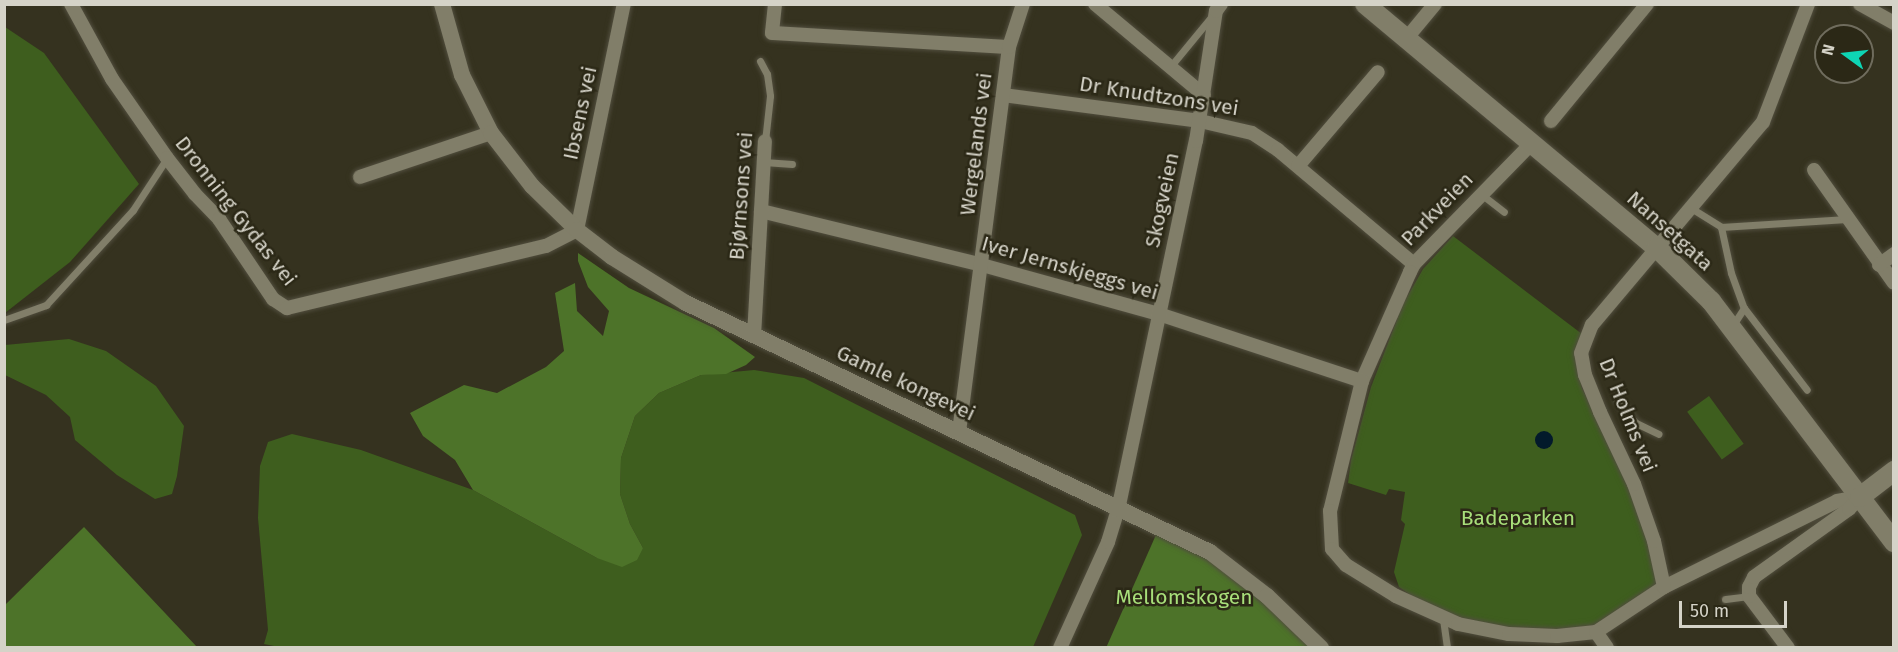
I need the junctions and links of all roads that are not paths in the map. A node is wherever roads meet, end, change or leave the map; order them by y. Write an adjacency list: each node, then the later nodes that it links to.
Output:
1 (71, 4): 26 (street, Dronning Gydas vei)
2 (442, 4): 23 (street, Gamle kongevei)
3 (624, 4): 38 (street, Ibsens vei)
4 (775, 4): 15 (street)
5 (1023, 4): 15 (street, Wergelands vei)
6 (1095, 4): 17 (street)
7 (1365, 4): 14 (main road, Nansetgata)
8 (1435, 4): 14 (street)
9 (1647, 4): 22 (street)
10 (1808, 4): 33 (street, Dr Holms vei)
11 (1860, 4): 13 (street)
12 (1218, 8): 17 (lane); 20 (street, Skogveien)
13 (1893, 23)
14 (1406, 39): 25 (main road, Nansetgata)
15 (1009, 47): 19 (street, Wergelands vei)
16 (760, 61): 24 (lane, Bjørnsons vei)
17 (1170, 67): 20 (street)
18 (1378, 72): 29 (street)
19 (1003, 95): 21 (street, Dr Knudtzons vei); 42 (street, Wergelands vei)
20 (1204, 95): 21 (street, Skogveien)
21 (1200, 121): 29 (street, Dr Knudtzons vei); 46 (street, Skogveien)
22 (1551, 121)
23 (491, 133): 31 (street); 38 (street, Gamle kongevei)
24 (765, 141): 27 (street, Bjørnsons vei)
25 (1531, 144): 32 (street, Parkveien); 39 (main road, Nansetgata)
26 (167, 158): 38 (street, Dronning Gydas vei); 47 (lane)
27 (764, 162): 28 (lane); 34 (street, Bjørnsons vei)
28 (792, 164)
29 (1298, 166): 41 (street, Dr Knudtzons vei)
30 (1814, 170): 36 (street)
31 (360, 177)
32 (1481, 194): 35 (lane); 41 (street, Parkveien)
33 (1691, 208): 37 (lane); 39 (street, Dr Holms vei)
34 (761, 211): 42 (street, Iver Jernskjeggs vei); 49 (street, Bjørnsons vei)
35 (1504, 212)
36 (1847, 219): 37 (lane); 43 (street)
37 (1721, 227): 45 (lane)
38 (577, 230): 49 (street, Gamle kongevei)
39 (1657, 248): 48 (main road, Nansetgata); 59 (street, Dr Holms vei)
40 (1893, 254): 43 (street)
41 (1414, 264): 50 (street, Parkveien)
42 (982, 265): 46 (street, Iver Jernskjeggs vei); 53 (street, Wergelands vei)
43 (1879, 265): 44 (street)
44 (1893, 283)
45 (1744, 308): 48 (lane); 51 (lane)
46 (1159, 314): 50 (street, Iver Jernskjeggs vei); 57 (street, Skogveien)
47 (4, 321)
48 (1731, 328): 56 (main road, Nansetgata)
49 (754, 336): 53 (street, Gamle kongevei)
50 (1362, 381): 62 (street)
51 (1807, 390)
52 (1617, 399): 54 (lane)
53 (959, 432): 57 (street, Gamle kongevei)
54 (1659, 434)
55 (1893, 471): 56 (main road)
56 (1860, 497): 58 (main road, Nansetgata); 59 (street); 60 (street)
57 (1118, 510): 64 (street, Skogveien); 65 (street, Gamle kongevei)
58 (1893, 542)
59 (1664, 587): 63 (street)
60 (1749, 597): 61 (lane); 68 (street)
61 (1725, 599)
62 (1443, 619): 63 (street); 66 (lane)
63 (1596, 632): 67 (street)
64 (1060, 648)
65 (1321, 648)
66 (1448, 648)
67 (1607, 648)
68 (1788, 648)

